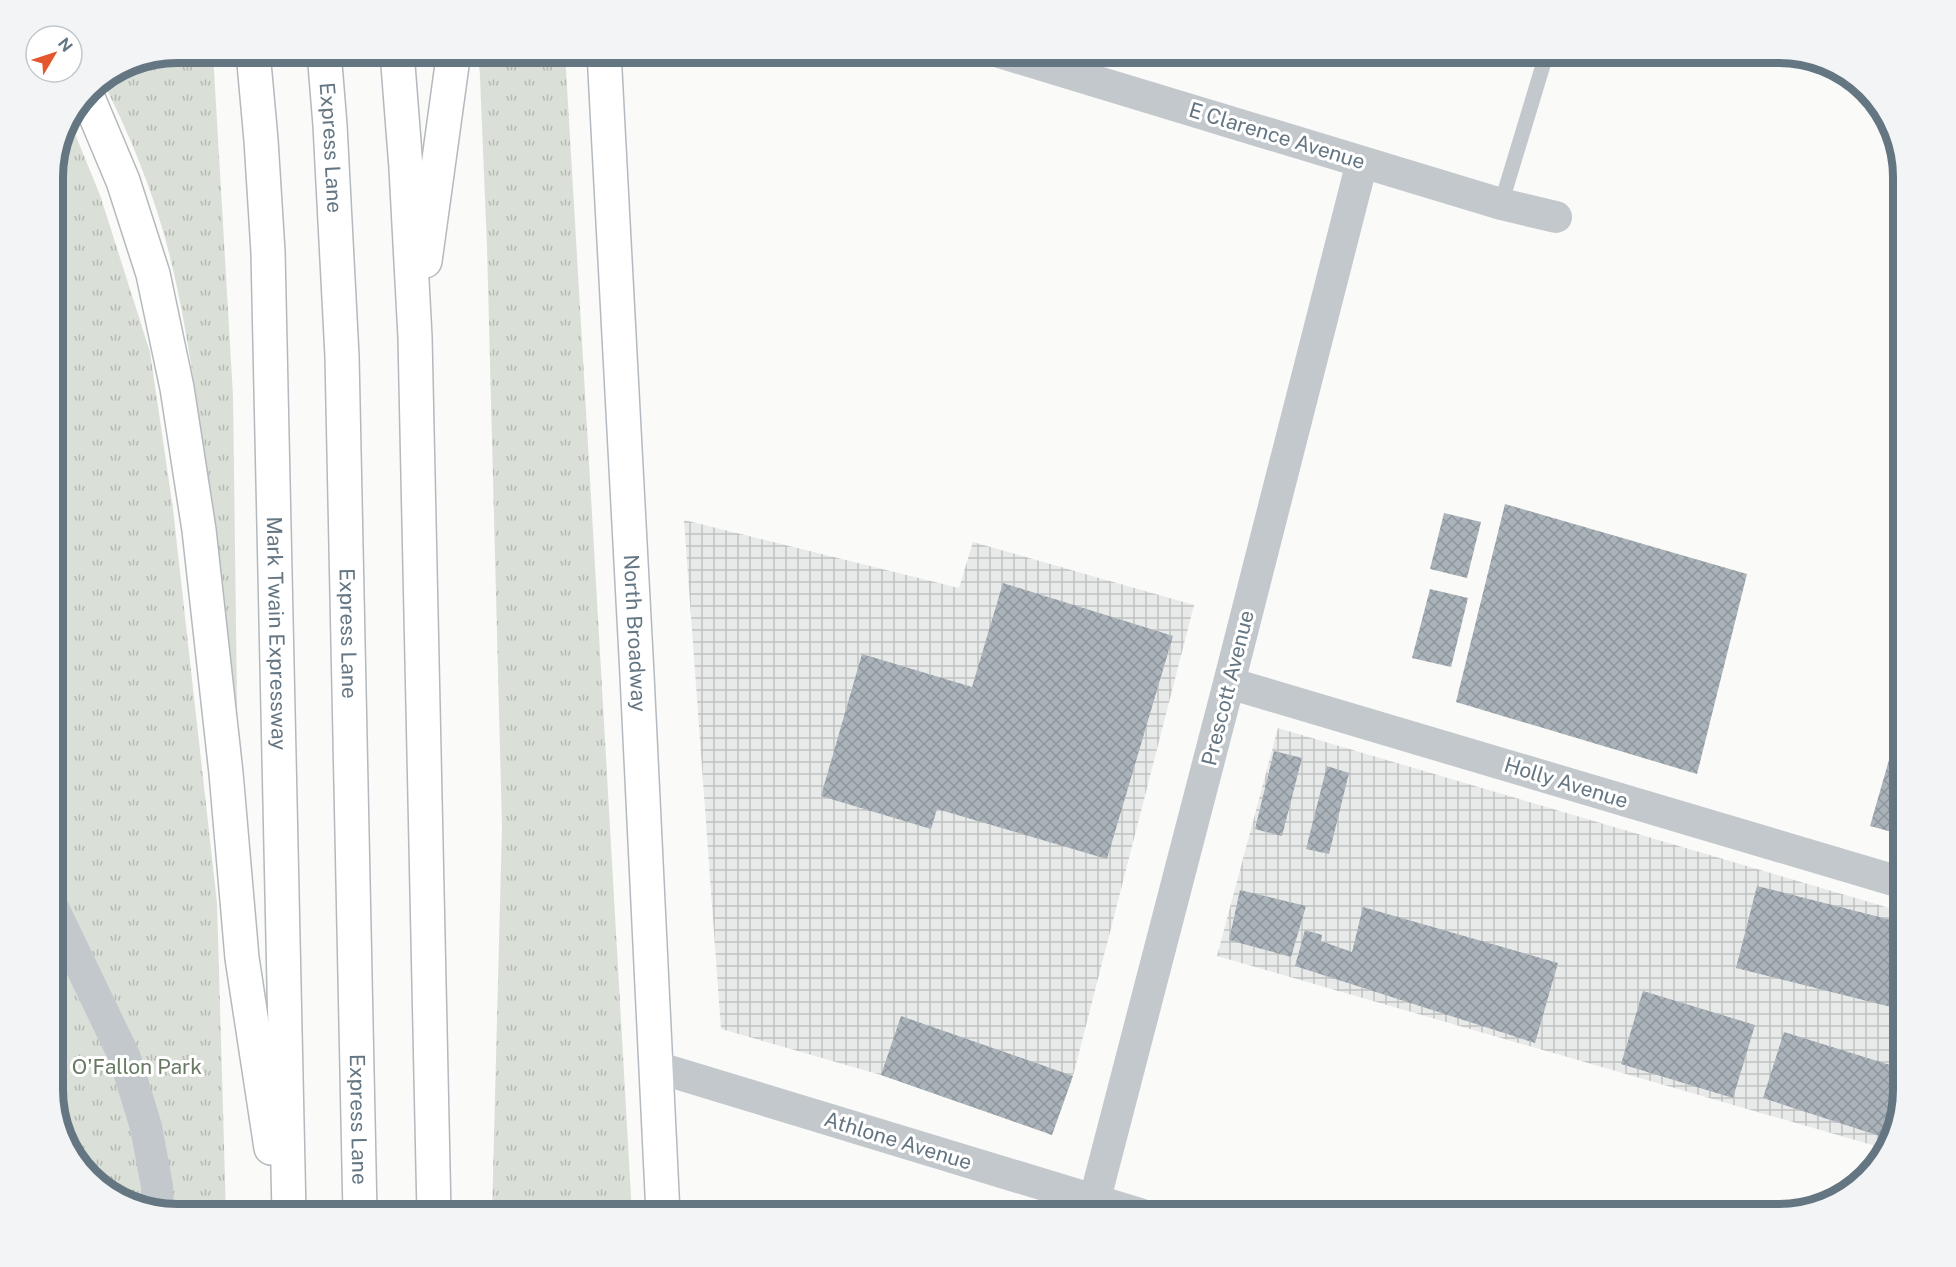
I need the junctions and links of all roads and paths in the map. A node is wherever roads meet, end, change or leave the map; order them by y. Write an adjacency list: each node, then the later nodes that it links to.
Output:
1 (253, 63): 19 (main road, Mark Twain Expressway)
2 (325, 63): 20 (main road, Express Lane)
3 (398, 63): 12 (main road)
4 (452, 63): 12 (main road)
5 (605, 63): 16 (main road, North Broadway)
6 (1035, 63): 9 (street, E Clarence Avenue)
7 (1544, 63): 10 (lane)
8 (90, 103): 18 (main road)
9 (1362, 162): 10 (street, E Clarence Avenue); 13 (street, Prescott Avenue)
10 (1502, 204): 11 (street, E Clarence Avenue)
11 (1556, 217)
12 (415, 337): 21 (main road)
13 (1230, 683): 14 (street, Holly Avenue); 24 (street, Prescott Avenue)
14 (1893, 880)
15 (63, 929): 17 (street)
16 (656, 1068): 22 (main road, North Broadway); 23 (street, Athlone Avenue)
17 (158, 1202)
18 (279, 1204)
19 (289, 1204)
20 (360, 1204)
21 (434, 1204)
22 (662, 1204)
23 (1081, 1204)
24 (1094, 1204)

